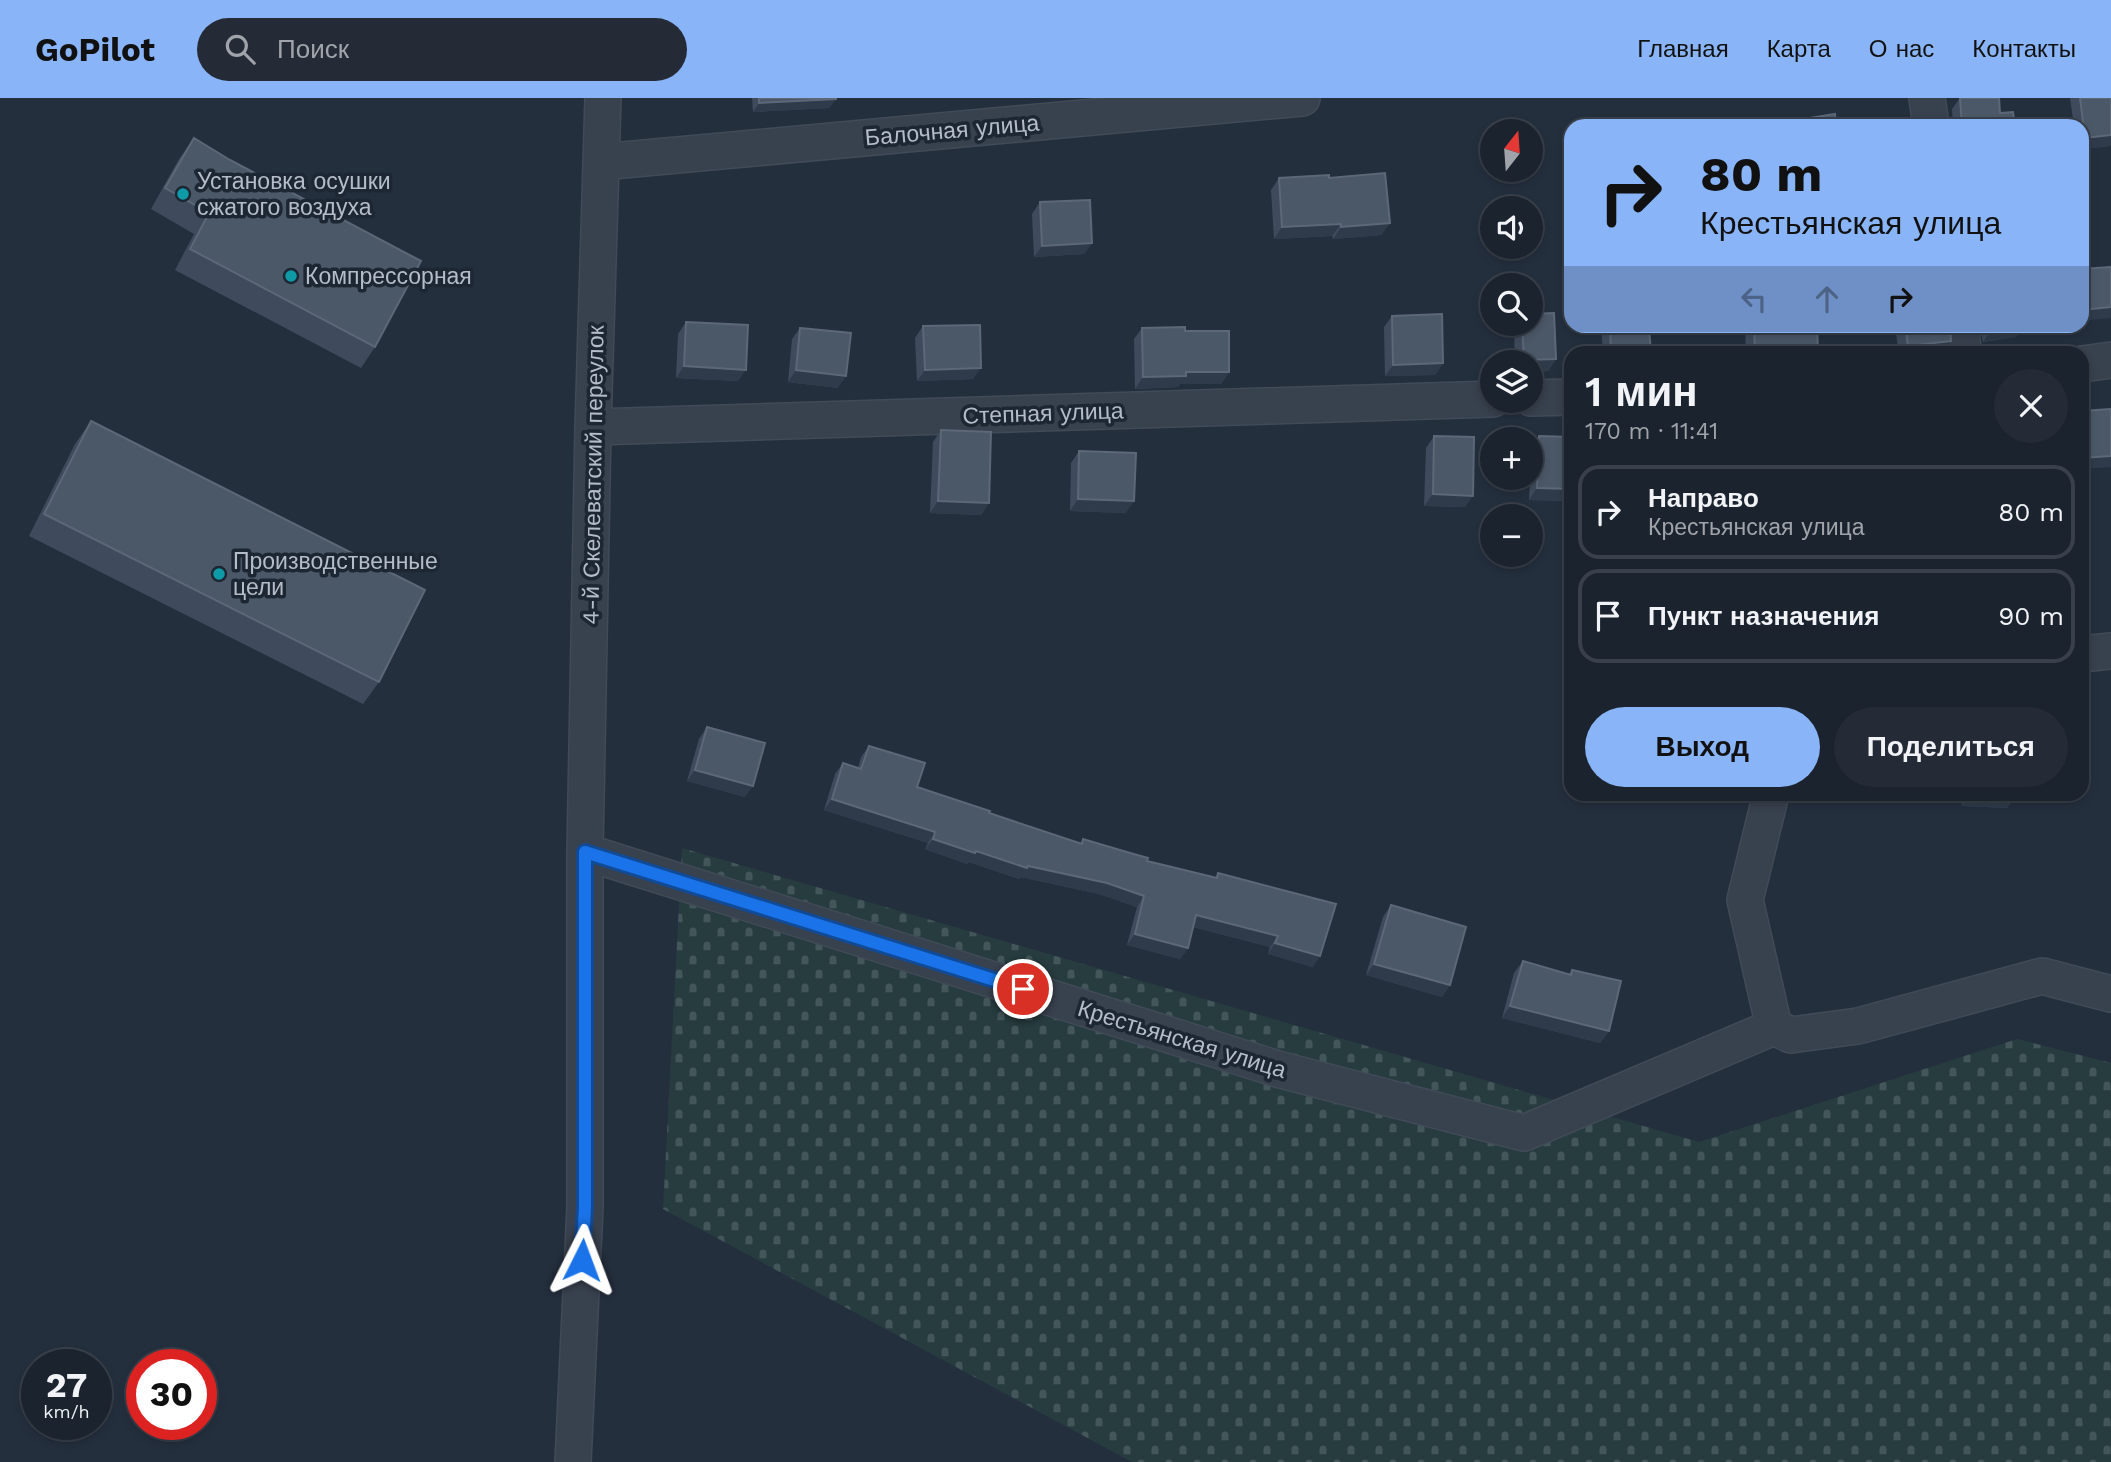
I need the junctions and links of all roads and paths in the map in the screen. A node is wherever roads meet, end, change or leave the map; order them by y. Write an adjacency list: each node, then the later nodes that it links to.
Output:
1 (603, 98): 5 (street, 4-й Скелеватский переулок)
2 (1302, 98): 5 (street, Балочная улица)
3 (1927, 98): 4 (street)
4 (1930, 119)
5 (601, 162): 11 (street, 4-й Скелеватский переулок)
6 (2111, 360): 7 (street)
7 (2089, 363)
8 (1564, 397): 9 (street)
9 (1543, 398)
10 (1480, 400): 11 (street, Степная улица)
11 (593, 427): 15 (street, 4-й Скелеватский переулок)
12 (2111, 651): 13 (street)
13 (2089, 653)
14 (1769, 801): 17 (street)
15 (585, 852): 17 (street, Крестьянская улица); 18 (street, 4-й Скелеватский переулок)
16 (2111, 994): 17 (street)
17 (1774, 1027)
18 (573, 1462)

